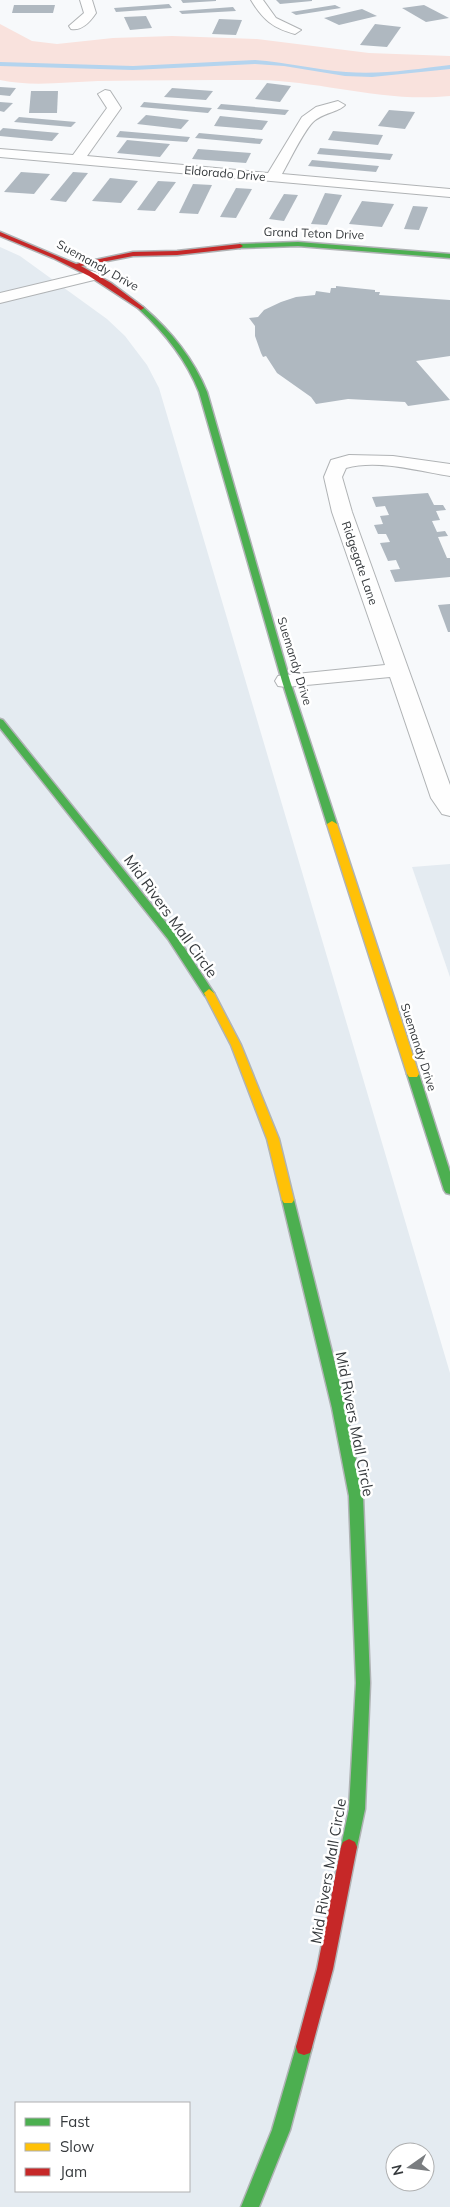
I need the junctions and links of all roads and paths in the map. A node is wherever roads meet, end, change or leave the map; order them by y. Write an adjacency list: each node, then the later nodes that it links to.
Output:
1 (86, 0): 3 (street)
2 (257, 0): 4 (street)
3 (74, 26)
4 (295, 30)
5 (105, 94): 8 (street)
6 (338, 105): 9 (street)
7 (0, 153): 8 (street, Eldorado Drive)
8 (77, 160): 9 (street, Eldorado Drive)
9 (272, 178): 10 (street, Eldorado Drive)
10 (450, 193)
11 (0, 234): 14 (street, Suemandy Drive)
12 (177, 253): 13 (street, Grand Teton Drive); 14 (street, Grand Teton Drive); 15 (street, Grand Teton Drive)
13 (450, 256)
14 (74, 266): 17 (street, Suemandy Drive); 18 (street)
15 (142, 266)
16 (109, 272): 17 (street)
17 (92, 276): 19 (street); 22 (street, Suemandy Drive)
18 (0, 283)
19 (0, 298)
20 (450, 470): 21 (street, Ridgegate Lane)
21 (398, 670): 22 (street); 24 (street, Ridgegate Lane)
22 (286, 680): 25 (street, Suemandy Drive)
23 (0, 722): 26 (street, Mid Rivers Mall Circle)
24 (450, 809)
25 (450, 1190)
26 (250, 2207)

